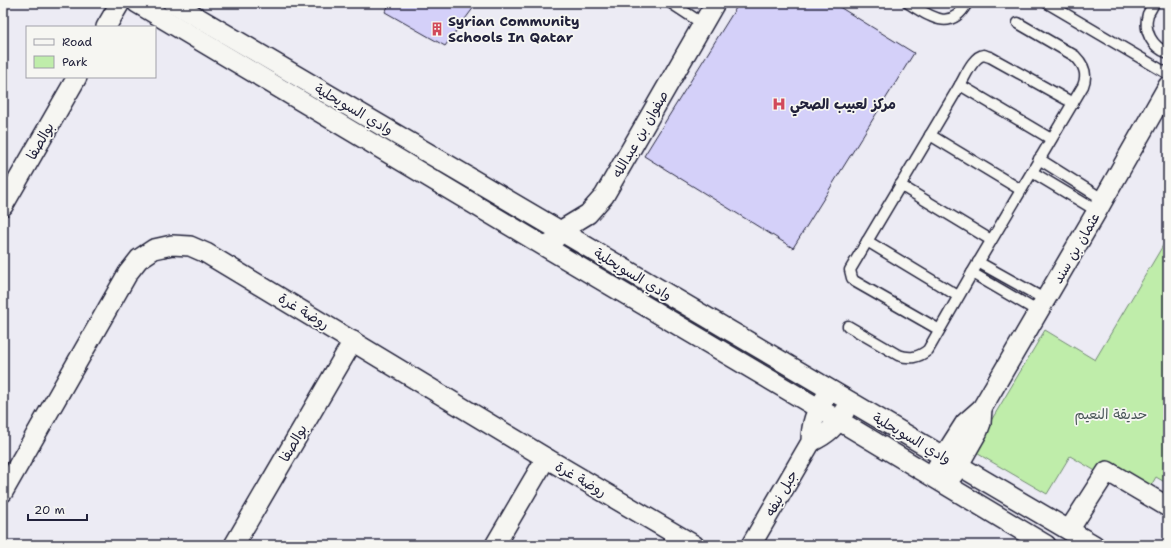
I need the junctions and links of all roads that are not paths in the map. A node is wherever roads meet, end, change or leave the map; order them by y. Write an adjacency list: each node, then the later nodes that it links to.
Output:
1 (120, 3): 12 (street)
2 (137, 3): 9 (street, وادي السويحلية)
3 (671, 3): 11 (lane)
4 (715, 3): 11 (street, صفوان بن عبدالله)
5 (908, 3): 6 (lane)
6 (967, 3)
7 (1047, 3): 14 (lane)
8 (1154, 3): 13 (lane)
9 (173, 10): 28 (street, وادي السويحلية); 31 (street, وادي السويحلية)
10 (1018, 23): 18 (lane)
11 (703, 24): 28 (street, صفوان بن عبدالله)
12 (107, 26)
13 (1168, 53)
14 (1168, 74)
15 (76, 78): 26 (street, بوالصفا)
16 (960, 85): 18 (lane); 20 (lane); 21 (lane)
17 (1168, 86): 19 (street, عثمان بن سند)
18 (1073, 103): 21 (lane)
19 (1163, 105): 27 (street, عثمان بن سند)
20 (930, 135): 24 (lane); 25 (lane)
21 (1051, 139): 22 (lane)
22 (1039, 159): 23 (lane); 27 (lane)
23 (1032, 172): 25 (lane); 27 (lane)
24 (900, 185): 29 (lane); 30 (lane)
25 (1021, 190): 29 (lane)
26 (3, 206)
27 (1100, 206): 35 (street, عثمان بن سند)
28 (560, 231): 31 (street, صفوان بن عبدالله); 39 (street, وادي السويحلية)
29 (991, 240): 32 (lane)
30 (867, 241): 34 (lane); 37 (lane)
31 (549, 249): 41 (street, وادي السويحلية)
32 (978, 262): 33 (lane); 35 (lane)
33 (972, 273): 34 (lane); 35 (lane)
34 (958, 296): 37 (lane)
35 (1042, 306): 45 (street, عثمان بن سند)
36 (848, 326): 37 (lane)
37 (938, 329)
38 (353, 341): 44 (street, روضة غرة); 48 (street, روضة غرة); 51 (street, بوالصفا)
39 (830, 390): 40 (street, وادي السويحلية); 41 (street, جبل نيفه)
40 (851, 402): 42 (street, جبل نيفه); 45 (street, وادي السويحلية)
41 (818, 408): 42 (street, وادي السويحلية); 43 (street, جبل نيفه)
42 (839, 421): 43 (street, جبل نيفه); 46 (street, وادي السويحلية)
43 (811, 442): 54 (street, جبل نيفه)
44 (546, 458): 52 (street); 53 (street, روضة غرة)
45 (951, 461): 46 (street, عثمان بن سند); 47 (street, عثمان بن سند); 50 (street, وادي السويحلية)
46 (931, 476): 47 (street, وادي السويحلية)
47 (948, 486): 55 (street, وادي السويحلية)
48 (3, 492)
49 (1168, 507): 50 (street)
50 (1069, 530): 56 (street, وادي السويحلية)
51 (234, 545)
52 (495, 545)
53 (694, 545)
54 (751, 545)
55 (1046, 545)
56 (1094, 545)

